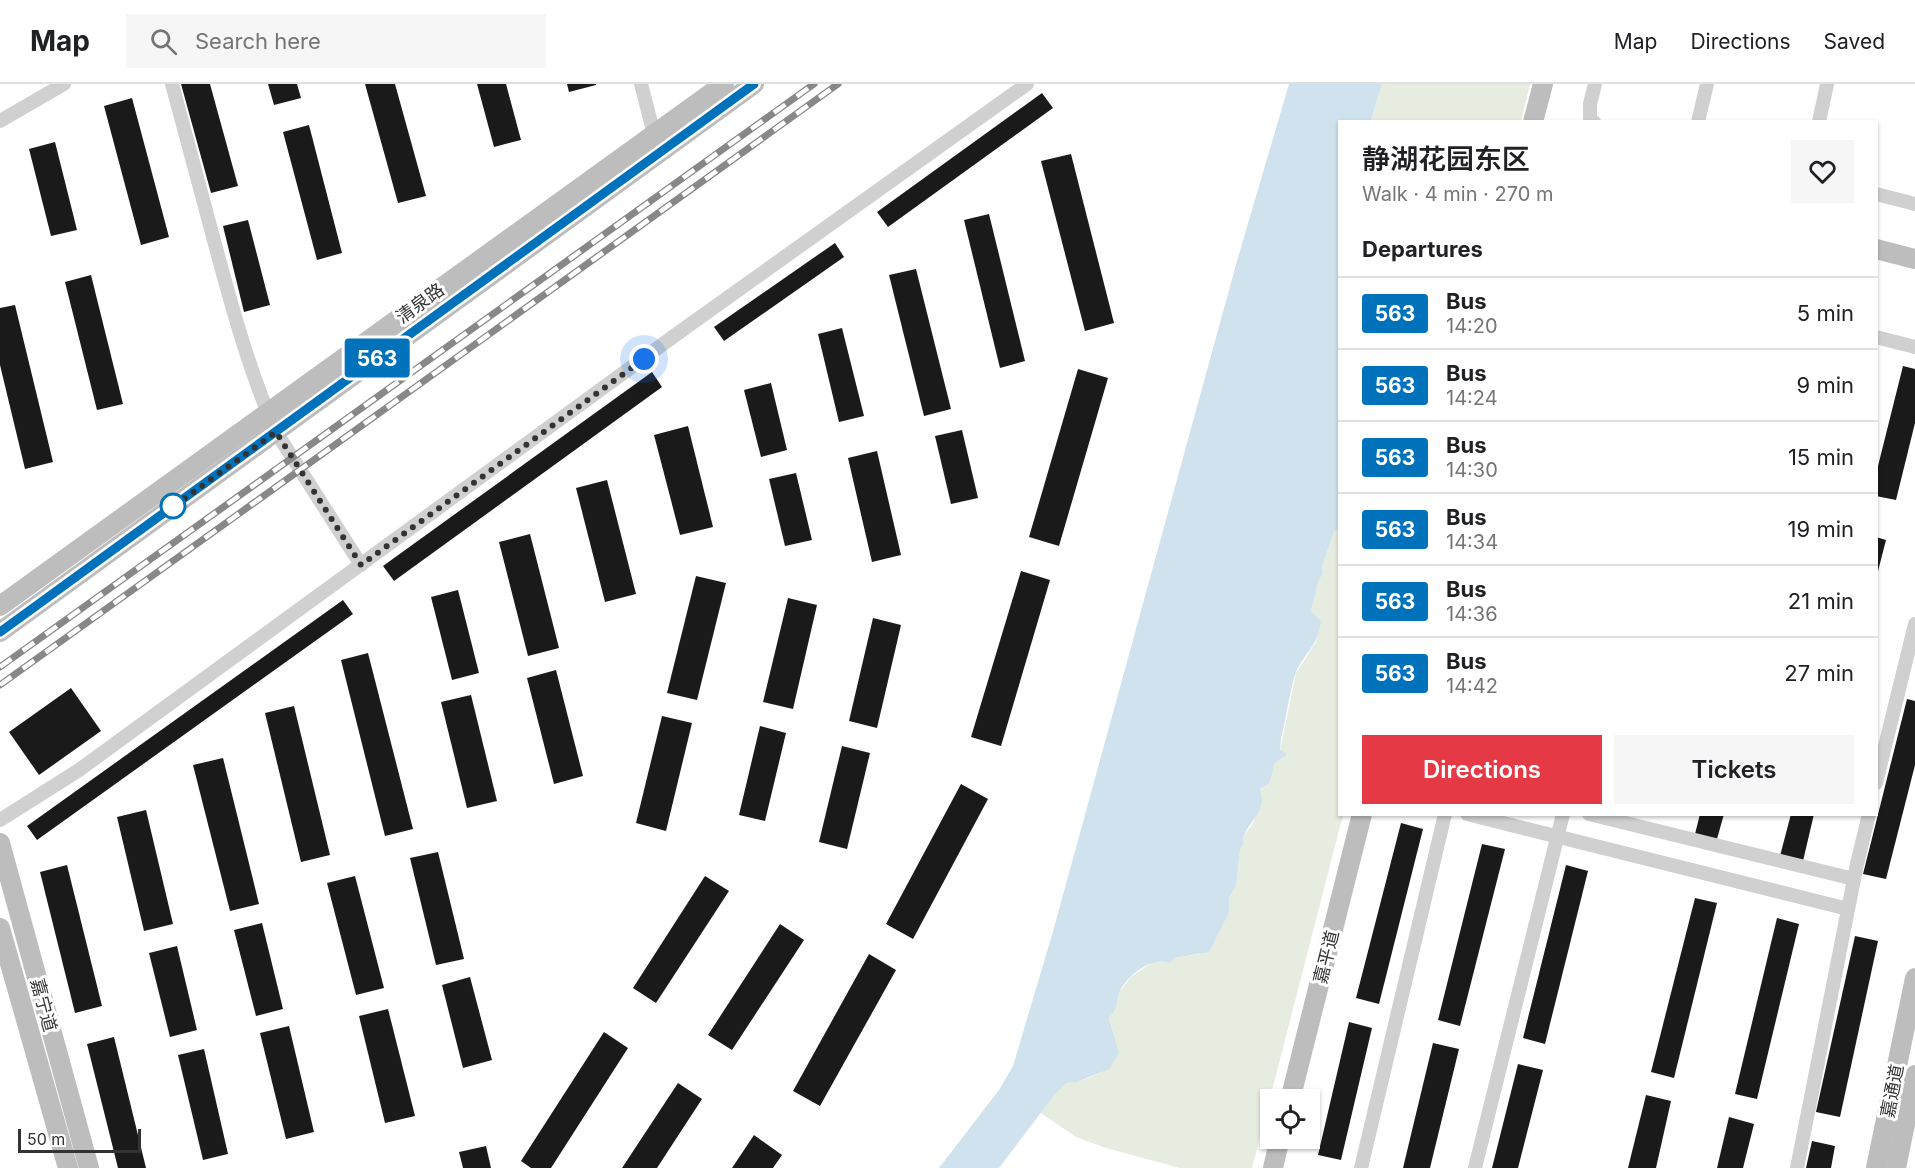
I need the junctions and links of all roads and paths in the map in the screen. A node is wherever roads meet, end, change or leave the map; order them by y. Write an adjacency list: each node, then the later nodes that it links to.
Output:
1 (64, 84): 17 (street)
2 (172, 84): 25 (street)
3 (641, 84): 18 (street)
4 (724, 84): 18 (street, 清泉路)
5 (754, 84): 18 (street, 清泉路)
6 (1027, 84): 27 (street)
7 (1543, 84): 12 (street)
8 (1555, 84): 13 (street)
9 (1595, 84): 14 (street)
10 (1707, 84): 15 (street)
11 (1827, 84): 16 (street)
12 (1534, 120)
13 (1546, 120)
14 (1591, 120)
15 (1698, 120)
16 (1819, 120)
17 (0, 121)
18 (657, 143): 25 (street, 清泉路); 26 (street, 清泉路)
19 (1878, 195): 20 (street)
20 (1915, 204)
21 (1878, 250): 22 (street)
22 (1915, 259)
23 (1878, 338): 24 (street)
24 (1915, 347)
25 (268, 413): 26 (street); 28 (street, 清泉路)
26 (276, 432): 27 (street); 30 (street, 清泉路)
27 (361, 565): 39 (street)
28 (1, 605)
29 (1915, 624): 31 (street)
30 (0, 632)
31 (1878, 775)
32 (1361, 816): 47 (street, 嘉平道)
33 (1374, 816): 48 (street, 嘉平道)
34 (1445, 816): 55 (street)
35 (1475, 816): 40 (street)
36 (1563, 816): 40 (street)
37 (1597, 816): 42 (street)
38 (1869, 816): 42 (street)
39 (0, 820)
40 (1558, 837): 43 (street); 56 (street)
41 (0, 843): 52 (street, 嘉宁道)
42 (1854, 879): 43 (street)
43 (1848, 909): 57 (street)
44 (0, 928): 51 (street, 嘉宁道)
45 (1915, 978): 58 (street, 嘉通道)
46 (1915, 1075): 59 (street, 嘉通道)
47 (1293, 1089)
48 (1306, 1089)
49 (1277, 1149): 53 (street)
50 (1291, 1149): 54 (street)
51 (68, 1168)
52 (89, 1168)
53 (1273, 1168)
54 (1286, 1168)
55 (1361, 1168)
56 (1475, 1168)
57 (1797, 1168)
58 (1876, 1168)
59 (1896, 1168)

